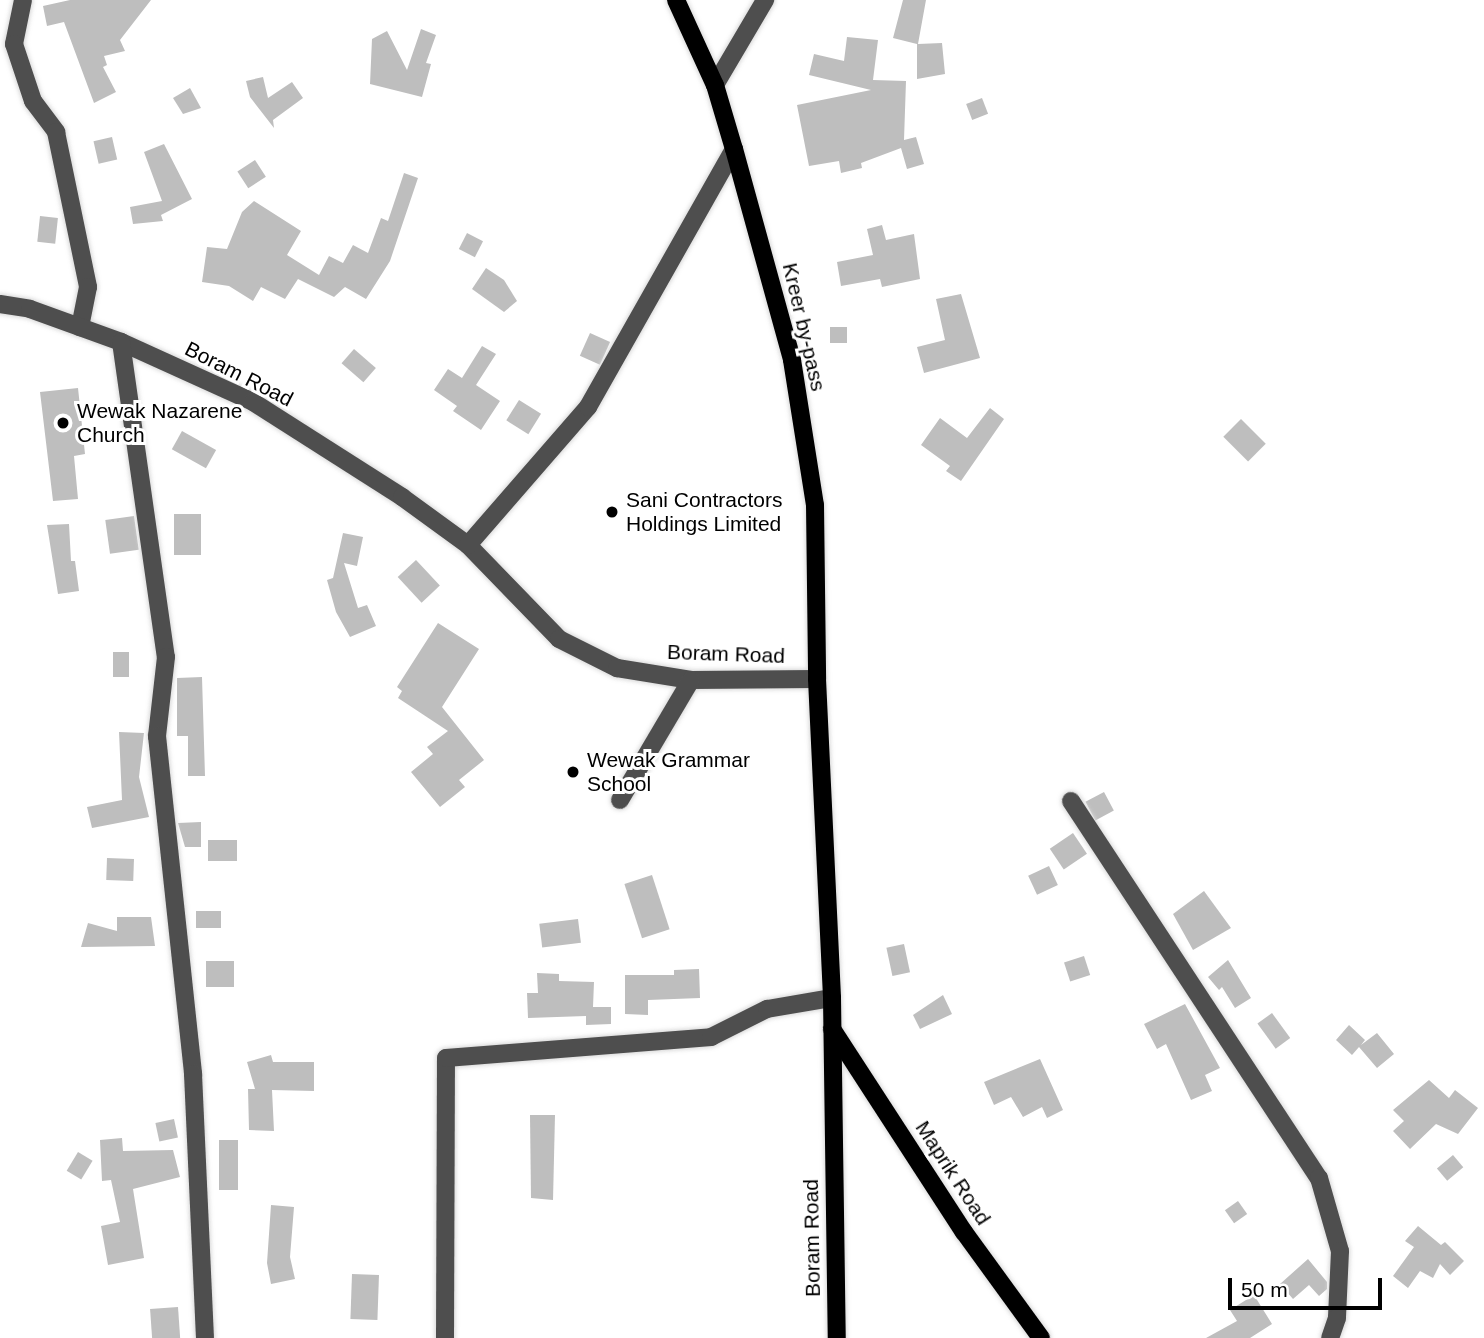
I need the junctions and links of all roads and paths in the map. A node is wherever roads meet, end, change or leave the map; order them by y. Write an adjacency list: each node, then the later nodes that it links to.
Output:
1 (23, 0): 7 (street)
2 (676, 0): 4 (main road, Kreer by-pass)
3 (765, 0): 4 (street)
4 (715, 85): 5 (main road, Kreer by-pass)
5 (734, 149): 9 (street); 10 (main road, Kreer by-pass)
6 (0, 304): 7 (street, Boram Road)
7 (80, 327): 8 (street, Boram Road)
8 (121, 342): 9 (street, Boram Road); 16 (street)
9 (468, 545): 11 (street, Boram Road)
10 (817, 679): 11 (street, Boram Road); 14 (main road, Boram Road)
11 (691, 680): 12 (street)
12 (620, 800)
13 (1072, 800): 20 (street)
14 (832, 998): 15 (main road, Boram Road); 17 (street)
15 (832, 1029): 18 (main road, Boram Road); 19 (main road, Maprik Road)
16 (205, 1338)
17 (445, 1338)
18 (837, 1338)
19 (1041, 1338)
20 (1331, 1338)

